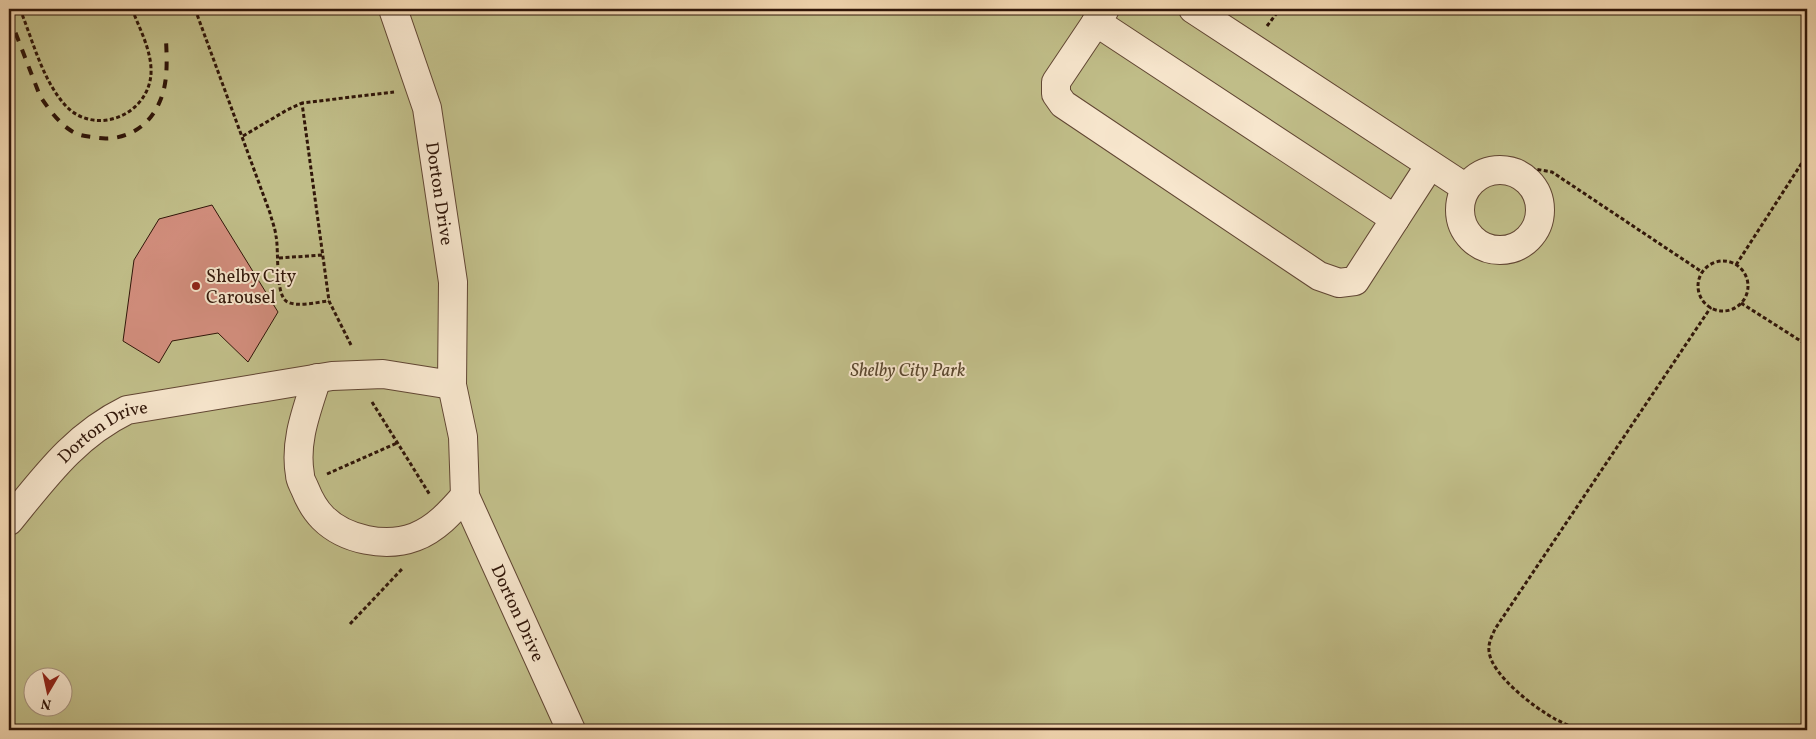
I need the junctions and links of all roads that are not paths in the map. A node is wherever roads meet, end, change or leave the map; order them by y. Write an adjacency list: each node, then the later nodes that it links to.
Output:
1 (392, 9): 8 (street, Dorton Drive)
2 (1194, 9): 4 (street)
3 (1101, 15): 6 (street); 6 (street)
4 (1430, 166): 5 (street); 6 (street)
5 (1466, 188): 5 (street)
6 (1395, 219)
7 (317, 378): 8 (street, Dorton Drive); 9 (street); 10 (street, Dorton Drive)
8 (452, 384): 9 (street, Dorton Drive)
9 (465, 496): 11 (street, Dorton Drive)
10 (9, 521)
11 (572, 730)

